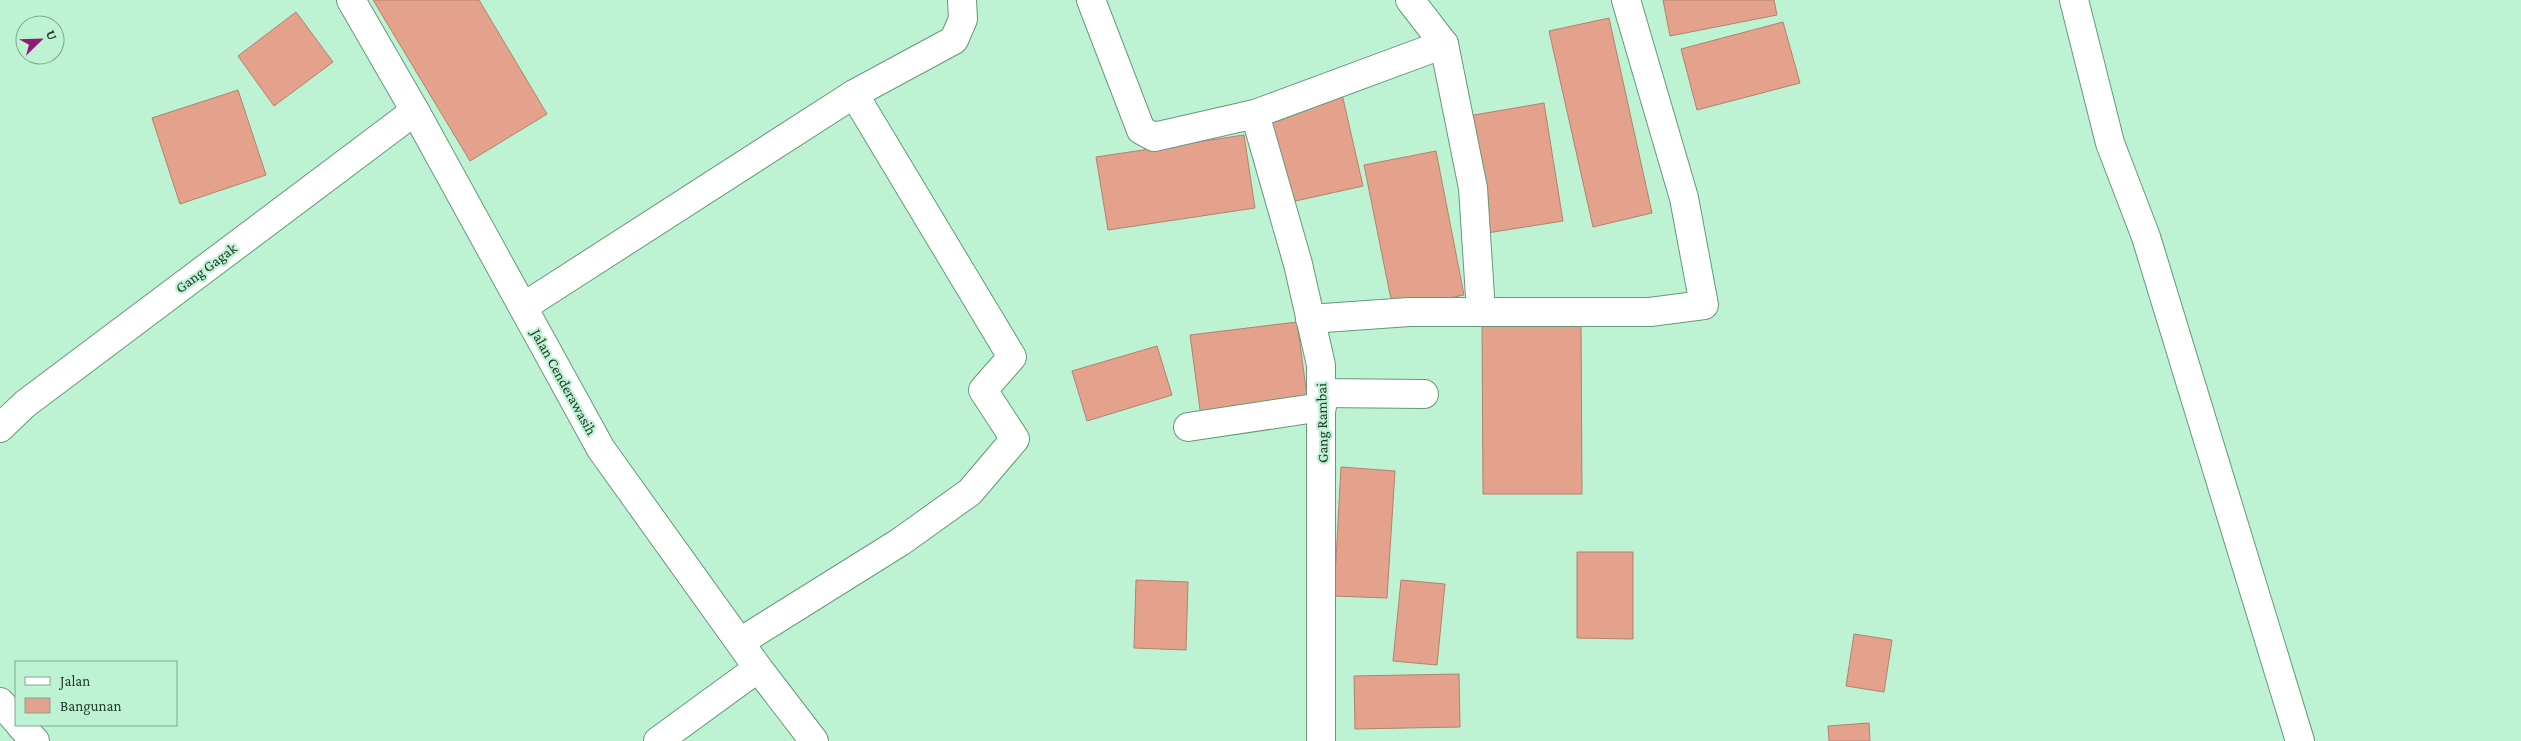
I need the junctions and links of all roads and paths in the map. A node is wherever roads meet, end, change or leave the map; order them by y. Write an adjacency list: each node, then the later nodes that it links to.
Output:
1 (351, 0): 9 (street, Jalan Cenderawasih)
2 (962, 0): 8 (street)
3 (1091, 0): 10 (street)
4 (1410, 0): 7 (street)
5 (1626, 0): 12 (street)
6 (2074, 0): 27 (street)
7 (1444, 44): 10 (street); 12 (street)
8 (854, 94): 11 (street); 18 (street)
9 (416, 111): 11 (street, Jalan Cenderawasih); 17 (street, Gang Gagak)
10 (1255, 114): 13 (street, Gang Rambai)
11 (523, 307): 18 (street, Jalan Cenderawasih)
12 (1481, 312): 13 (street)
13 (1310, 319): 15 (street, Gang Rambai)
14 (1424, 394): 15 (street)
15 (1322, 400): 16 (street); 26 (street, Gang Rambai)
16 (1188, 427)
17 (0, 428)
18 (740, 642): 19 (street, Jalan Cenderawasih)
19 (758, 668): 24 (street); 25 (street, Jalan Cenderawasih)
20 (0, 702): 21 (street)
21 (15, 719)
22 (21, 726): 23 (street)
23 (35, 741)
24 (658, 741)
25 (814, 741)
26 (1321, 741)
27 (2300, 741)

